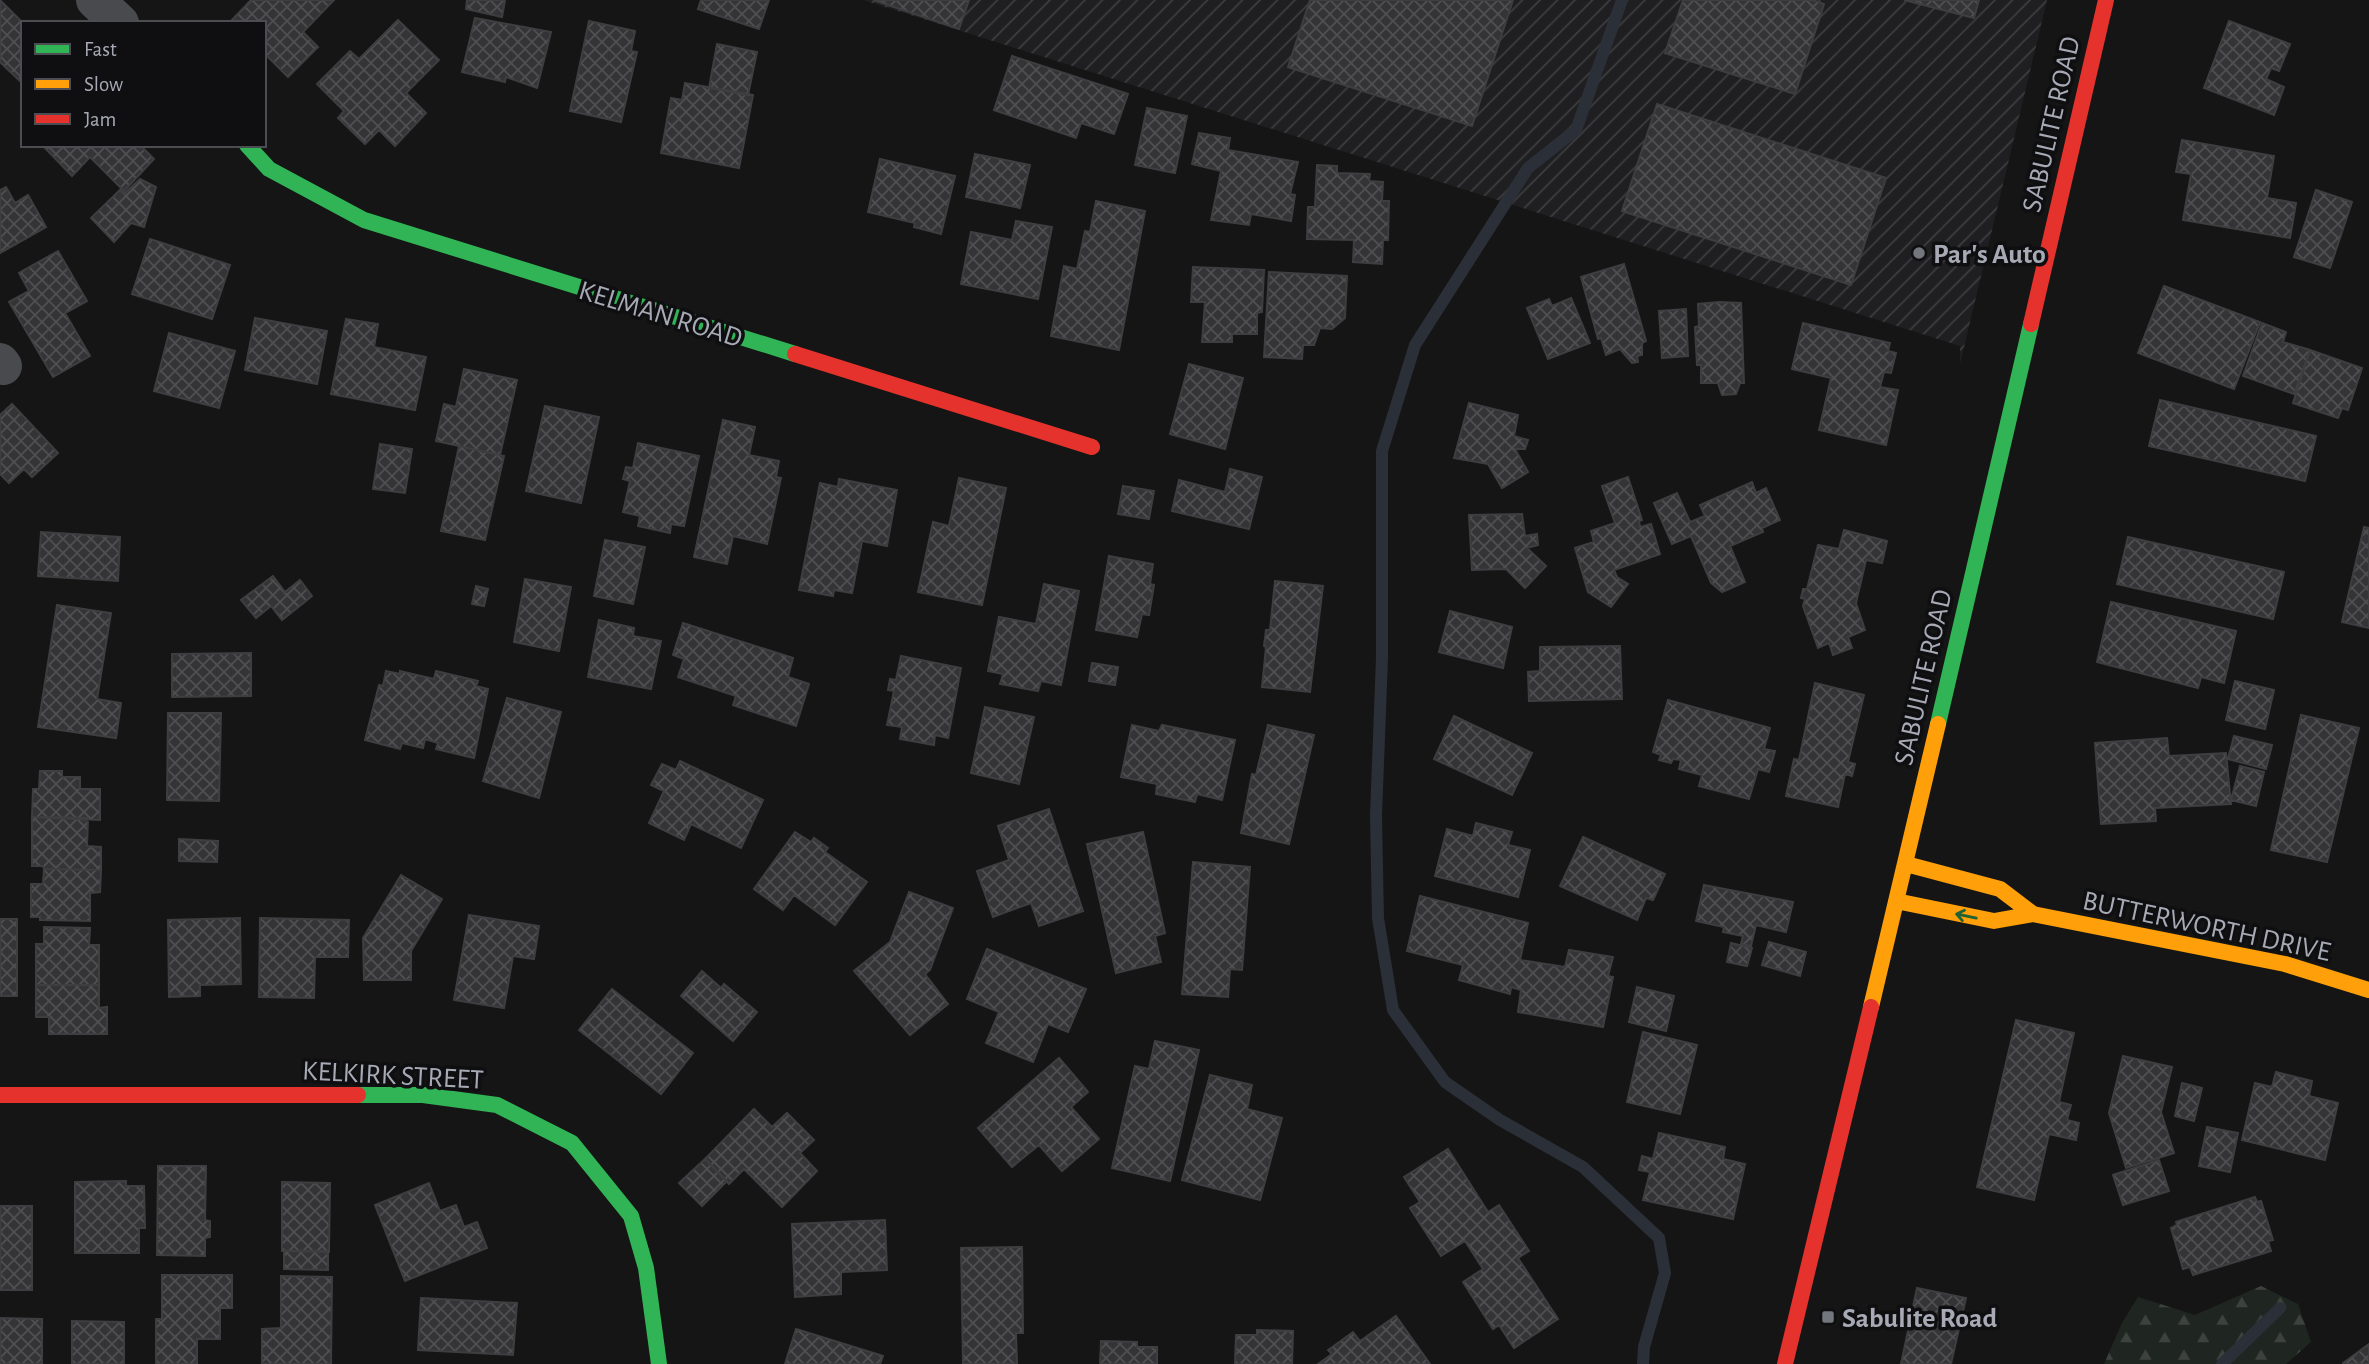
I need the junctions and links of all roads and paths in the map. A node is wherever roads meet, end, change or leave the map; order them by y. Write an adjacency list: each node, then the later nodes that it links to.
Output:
1 (96, 0): 3 (street)
2 (2106, 0): 6 (street, SABULITE ROAD)
3 (118, 21)
4 (249, 147): 5 (street, KELMAN ROAD)
5 (1092, 447)
6 (1906, 864): 7 (street, SABULITE ROAD); 8 (street, BUTTERWORTH DRIVE)
7 (1896, 901): 8 (street, BUTTERWORTH DRIVE, one-way to 7); 12 (street, SABULITE ROAD)
8 (2033, 914): 9 (street, BUTTERWORTH DRIVE)
9 (2369, 990)
10 (0, 1095): 11 (street, KELKIRK STREET)
11 (659, 1364)
12 (1785, 1364)

